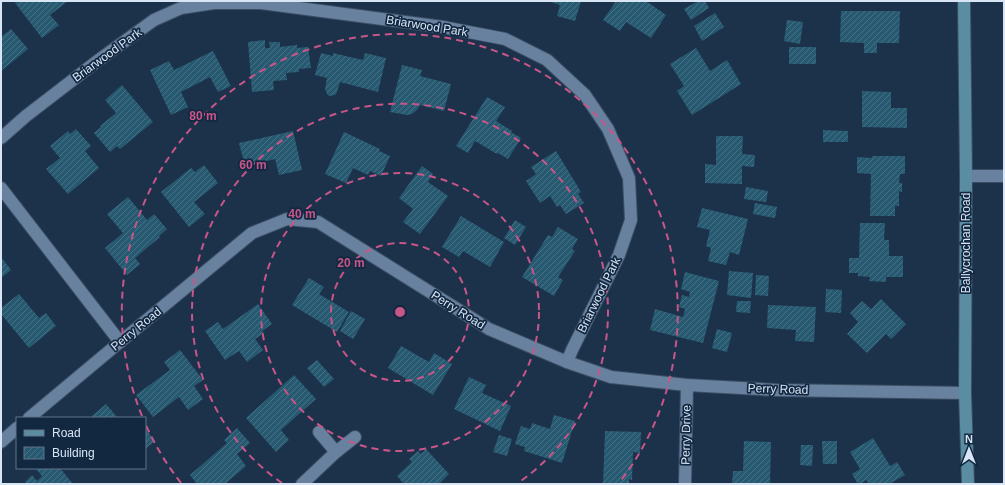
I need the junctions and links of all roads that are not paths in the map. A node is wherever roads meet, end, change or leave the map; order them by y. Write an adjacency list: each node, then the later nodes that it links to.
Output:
1 (964, 1): 3 (street, Ballycrochan Road)
2 (1, 138): 7 (street, Briarwood Park)
3 (966, 176): 4 (street); 9 (street, Ballycrochan Road)
4 (1004, 176)
5 (1, 188): 6 (street)
6 (120, 342): 7 (street, Perry Road); 10 (street, Perry Road)
7 (567, 362): 8 (street, Perry Road)
8 (688, 385): 9 (street, Perry Road); 17 (street, Perry Drive)
9 (965, 393): 18 (street, Ballycrochan Road)
10 (30, 417)
11 (16, 429): 14 (street)
12 (319, 432): 15 (street)
13 (355, 437): 15 (street)
14 (1, 442)
15 (336, 452): 16 (street)
16 (302, 484)
17 (685, 484)
18 (968, 484)

